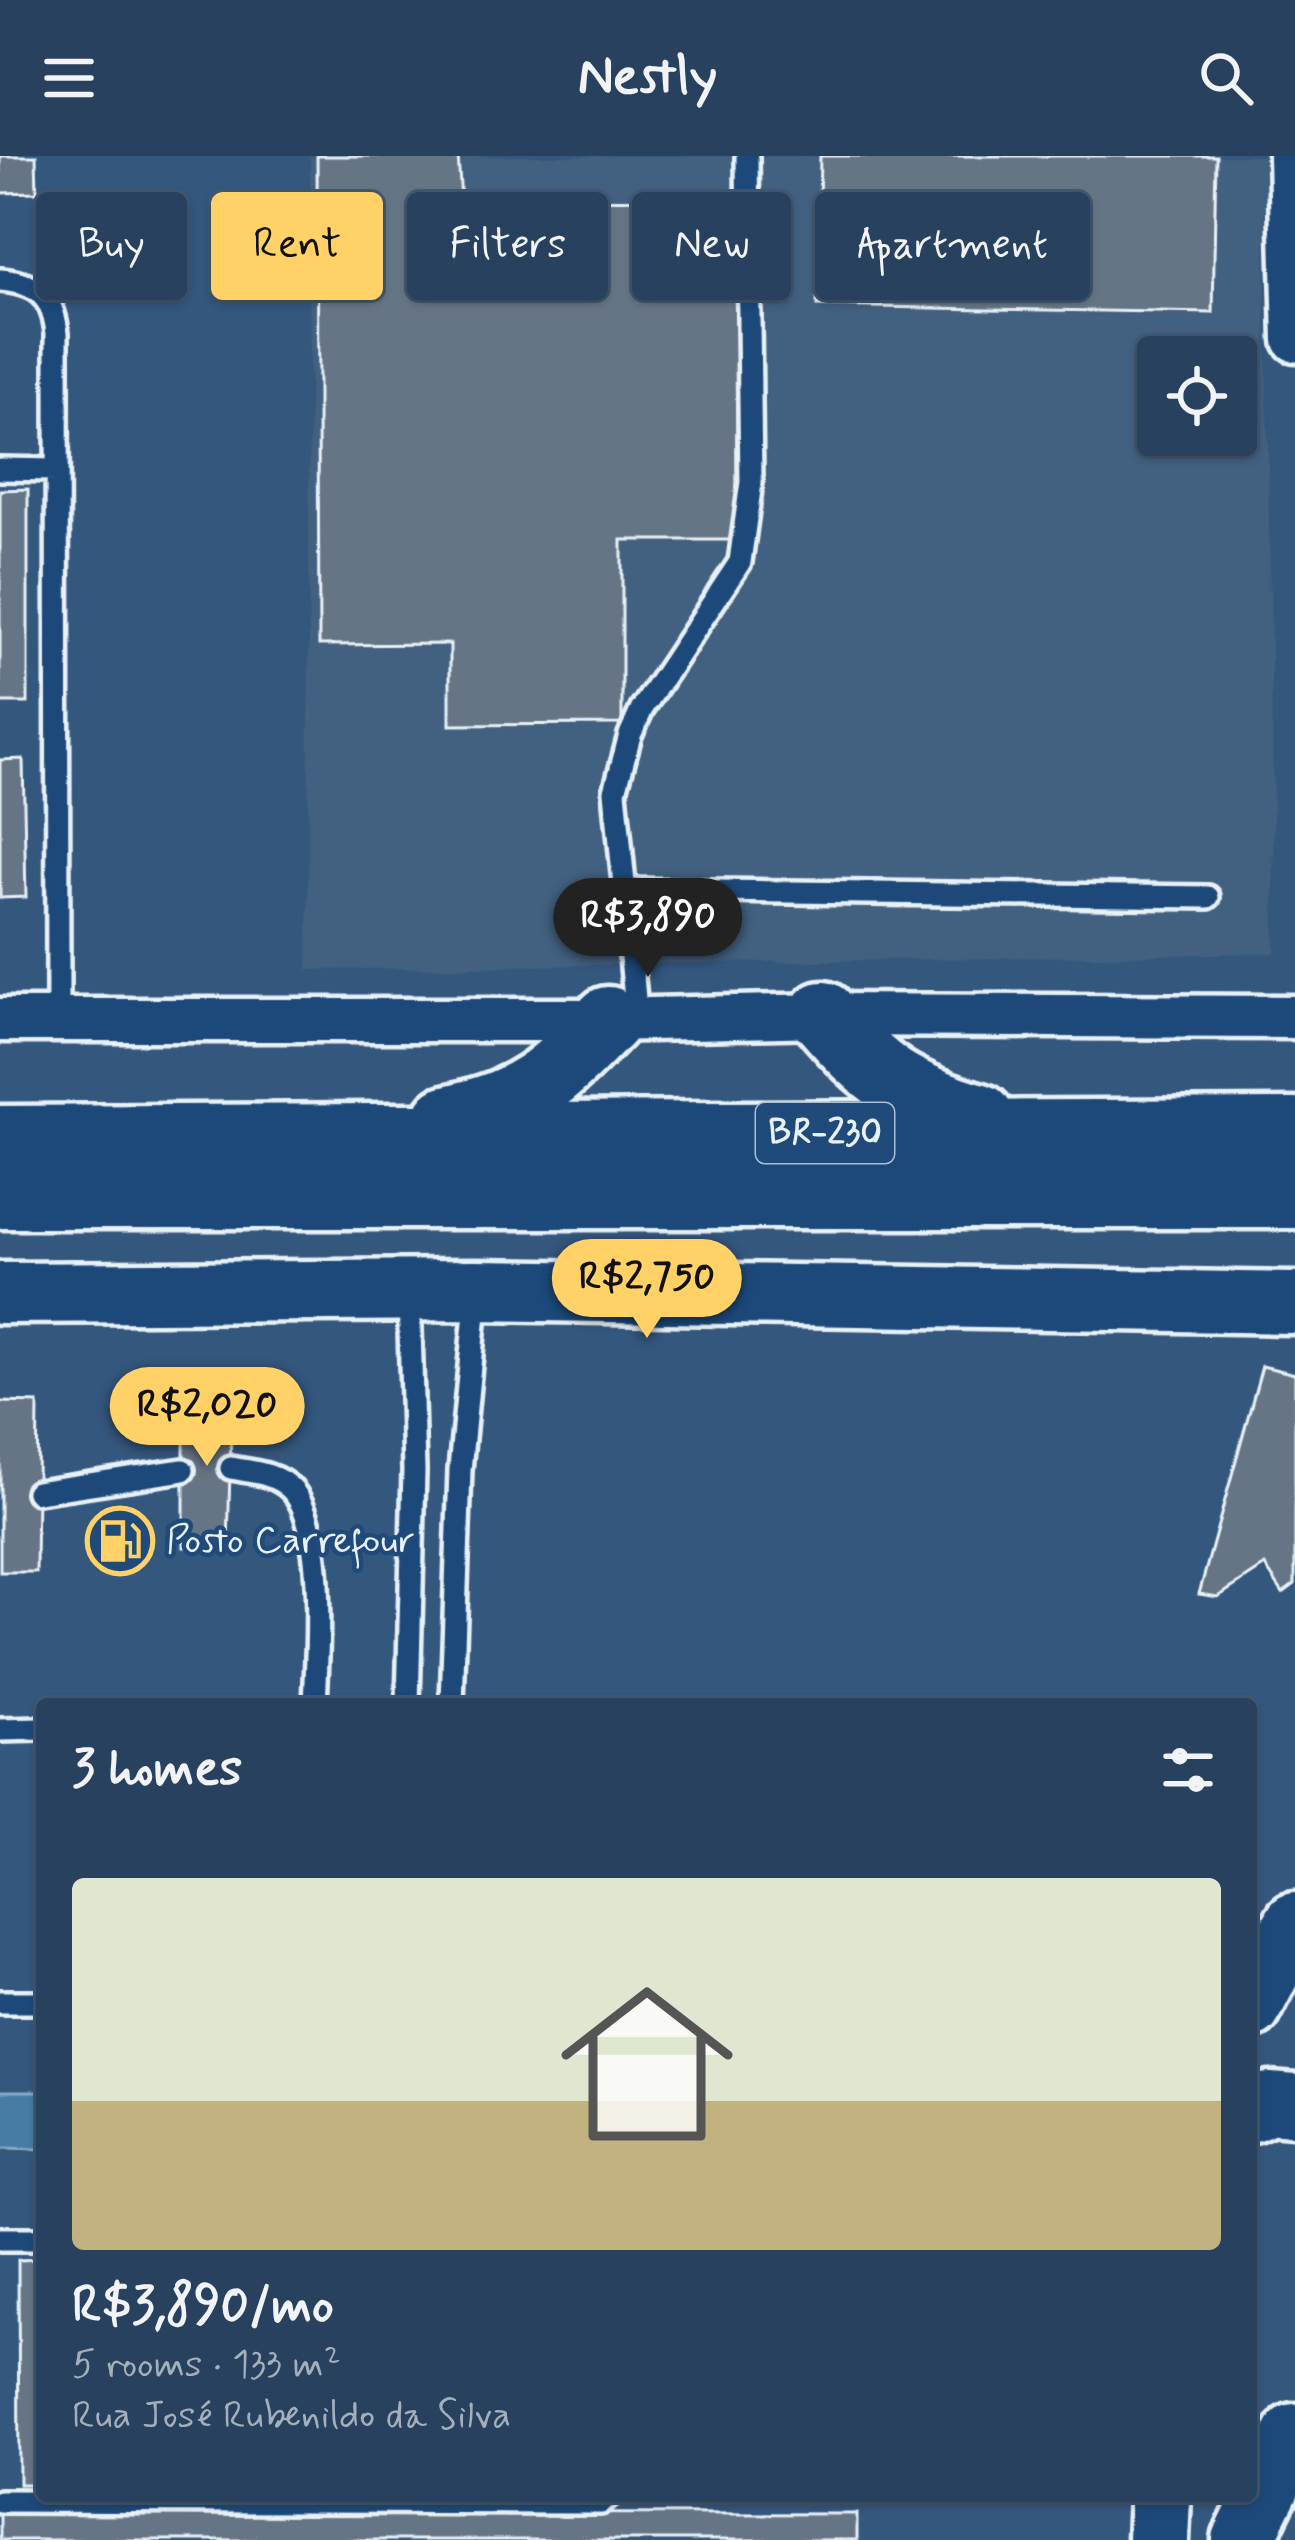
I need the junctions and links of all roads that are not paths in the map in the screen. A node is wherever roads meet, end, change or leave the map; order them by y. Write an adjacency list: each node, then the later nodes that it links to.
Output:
1 (747, 156): 8 (lane)
2 (1290, 156): 4 (street)
3 (0, 280): 7 (lane)
4 (1294, 289): 5 (street)
5 (1295, 340)
6 (0, 470): 7 (lane)
7 (56, 470): 14 (lane)
8 (623, 890): 9 (lane); 12 (lane)
9 (1208, 897)
10 (824, 1015): 11 (street); 12 (street); 15 (highway)
11 (1295, 1017)
12 (622, 1019): 14 (street); 18 (highway)
13 (0, 1020): 14 (street)
14 (58, 1021)
15 (1024, 1131): 16 (highway, BR-230); 18 (highway, BR-230)
16 (1295, 1132)
17 (0, 1139): 18 (highway, BR-230)
18 (355, 1139)
19 (0, 1195): 20 (highway, BR-230)
20 (1295, 1196)
21 (477, 1290): 22 (main road); 24 (main road); 30 (lane)
22 (409, 1292): 23 (main road); 29 (lane)
23 (0, 1294)
24 (1295, 1303)
25 (231, 1468): 28 (lane)
26 (184, 1470): 27 (lane)
27 (37, 1492)
28 (315, 1698)
29 (408, 1698)
30 (452, 1698)
31 (0, 1730): 32 (lane)
32 (36, 1730)
33 (1295, 1923): 34 (main road)
34 (1257, 1996)
35 (0, 2002): 36 (lane)
36 (36, 2002)
37 (1295, 2105): 38 (main road)
38 (1257, 2109)
39 (0, 2239): 40 (lane)
40 (36, 2239)
41 (1295, 2434): 46 (main road)
42 (0, 2500): 43 (lane)
43 (36, 2500)
44 (1160, 2502): 45 (main road)
45 (1158, 2540)
46 (1243, 2540)

